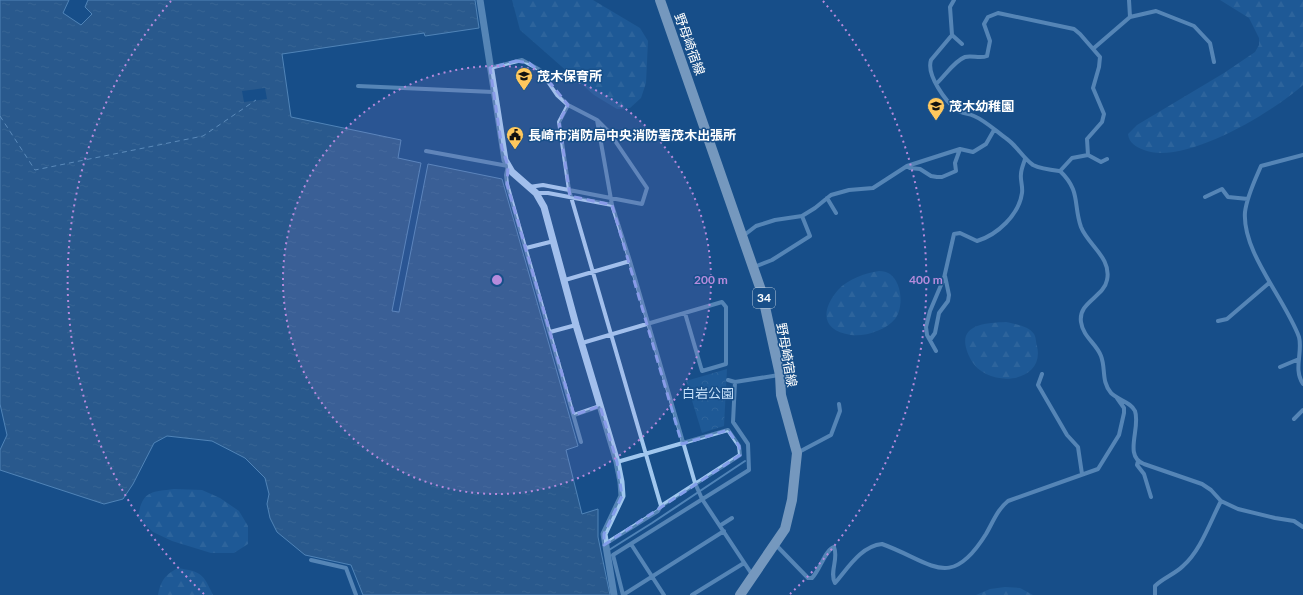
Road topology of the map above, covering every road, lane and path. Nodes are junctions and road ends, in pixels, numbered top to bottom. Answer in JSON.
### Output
{"nodes":[{"id":1,"x":480,"y":0,"type":"edge"},
{"id":2,"x":660,"y":0,"type":"edge"},
{"id":3,"x":954,"y":0,"type":"edge"},
{"id":4,"x":1129,"y":0,"type":"edge"},
{"id":5,"x":1130,"y":17,"type":"junction"},
{"id":6,"x":952,"y":36,"type":"junction"},
{"id":7,"x":962,"y":44,"type":"dead end"},
{"id":8,"x":1094,"y":48,"type":"junction"},
{"id":9,"x":1214,"y":62,"type":"dead end"},
{"id":10,"x":490,"y":68,"type":"junction"},
{"id":11,"x":936,"y":84,"type":"junction"},
{"id":12,"x":358,"y":86,"type":"dead end"},
{"id":13,"x":493,"y":92,"type":"junction"},
{"id":14,"x":568,"y":105,"type":"junction"},
{"id":15,"x":597,"y":120,"type":"junction"},
{"id":16,"x":994,"y":130,"type":"junction"},
{"id":17,"x":960,"y":149,"type":"junction"},
{"id":18,"x":426,"y":151,"type":"dead end"},
{"id":19,"x":1088,"y":155,"type":"junction"},
{"id":20,"x":1303,"y":155,"type":"edge"},
{"id":21,"x":1025,"y":159,"type":"junction"},
{"id":22,"x":1107,"y":159,"type":"dead end"},
{"id":23,"x":508,"y":166,"type":"junction"},
{"id":24,"x":907,"y":166,"type":"junction"},
{"id":25,"x":1060,"y":171,"type":"junction"},
{"id":26,"x":529,"y":187,"type":"junction"},
{"id":27,"x":569,"y":190,"type":"junction"},
{"id":28,"x":536,"y":193,"type":"junction"},
{"id":29,"x":571,"y":197,"type":"junction"},
{"id":30,"x":1205,"y":197,"type":"dead end"},
{"id":31,"x":610,"y":198,"type":"junction"},
{"id":32,"x":827,"y":198,"type":"junction"},
{"id":33,"x":1248,"y":199,"type":"junction"},
{"id":34,"x":612,"y":205,"type":"junction"},
{"id":35,"x":836,"y":213,"type":"dead end"},
{"id":36,"x":802,"y":216,"type":"junction"},
{"id":37,"x":743,"y":236,"type":"junction"},
{"id":38,"x":554,"y":241,"type":"junction"},
{"id":39,"x":526,"y":248,"type":"junction"},
{"id":40,"x":630,"y":261,"type":"junction"},
{"id":41,"x":754,"y":267,"type":"junction"},
{"id":42,"x":594,"y":271,"type":"junction"},
{"id":43,"x":944,"y":275,"type":"junction"},
{"id":44,"x":565,"y":280,"type":"junction"},
{"id":45,"x":1270,"y":283,"type":"junction"},
{"id":46,"x":685,"y":313,"type":"junction"},
{"id":47,"x":1218,"y":321,"type":"dead end"},
{"id":48,"x":648,"y":322,"type":"junction"},
{"id":49,"x":576,"y":325,"type":"junction"},
{"id":50,"x":550,"y":332,"type":"junction"},
{"id":51,"x":611,"y":334,"type":"junction"},
{"id":52,"x":930,"y":340,"type":"junction"},
{"id":53,"x":582,"y":343,"type":"junction"},
{"id":54,"x":936,"y":351,"type":"dead end"},
{"id":55,"x":1299,"y":359,"type":"junction"},
{"id":56,"x":1280,"y":367,"type":"dead end"},
{"id":57,"x":1042,"y":374,"type":"dead end"},
{"id":58,"x":780,"y":375,"type":"junction"},
{"id":59,"x":1303,"y":384,"type":"edge"},
{"id":60,"x":1117,"y":397,"type":"junction"},
{"id":61,"x":839,"y":404,"type":"dead end"},
{"id":62,"x":600,"y":406,"type":"junction"},
{"id":63,"x":1303,"y":410,"type":"edge"},
{"id":64,"x":574,"y":415,"type":"junction"},
{"id":65,"x":1294,"y":420,"type":"dead end"},
{"id":66,"x":581,"y":442,"type":"dead end"},
{"id":67,"x":682,"y":444,"type":"junction"},
{"id":68,"x":645,"y":454,"type":"junction"},
{"id":69,"x":797,"y":454,"type":"junction"},
{"id":70,"x":1138,"y":461,"type":"junction"},
{"id":71,"x":617,"y":462,"type":"junction"},
{"id":72,"x":1082,"y":474,"type":"junction"},
{"id":73,"x":695,"y":484,"type":"junction"},
{"id":74,"x":702,"y":497,"type":"junction"},
{"id":75,"x":1151,"y":497,"type":"dead end"},
{"id":76,"x":1221,"y":501,"type":"junction"},
{"id":77,"x":661,"y":506,"type":"junction"},
{"id":78,"x":732,"y":518,"type":"dead end"},
{"id":79,"x":721,"y":526,"type":"junction"},
{"id":80,"x":1303,"y":527,"type":"edge"},
{"id":81,"x":724,"y":531,"type":"junction"},
{"id":82,"x":631,"y":544,"type":"junction"},
{"id":83,"x":775,"y":544,"type":"junction"},
{"id":84,"x":604,"y":545,"type":"junction"},
{"id":85,"x":311,"y":560,"type":"dead end"},
{"id":86,"x":744,"y":563,"type":"junction"},
{"id":87,"x":652,"y":576,"type":"junction"},
{"id":88,"x":753,"y":576,"type":"junction"},
{"id":89,"x":356,"y":595,"type":"edge"},
{"id":90,"x":614,"y":595,"type":"edge"},
{"id":91,"x":623,"y":595,"type":"edge"},
{"id":92,"x":664,"y":595,"type":"edge"},
{"id":93,"x":692,"y":595,"type":"edge"},
{"id":94,"x":740,"y":595,"type":"edge"},
{"id":95,"x":1154,"y":595,"type":"edge"}],
"edges":[{"from":1,"to":10,"type":"street"},
{"from":2,"to":37,"type":"main road","name":"野母崎宿線","number":"34"},
{"from":3,"to":6,"type":"street"},
{"from":4,"to":5,"type":"street"},
{"from":5,"to":8,"type":"street"},
{"from":5,"to":9,"type":"street"},
{"from":6,"to":7,"type":"street"},
{"from":6,"to":11,"type":"street"},
{"from":8,"to":11,"type":"street"},
{"from":8,"to":19,"type":"street"},
{"from":10,"to":13,"type":"street"},
{"from":10,"to":14,"type":"street"},
{"from":11,"to":16,"type":"street"},
{"from":12,"to":13,"type":"street"},
{"from":13,"to":23,"type":"street"},
{"from":14,"to":15,"type":"street"},
{"from":14,"to":27,"type":"street"},
{"from":15,"to":31,"type":"street"},
{"from":15,"to":31,"type":"street"},
{"from":16,"to":17,"type":"street"},
{"from":16,"to":21,"type":"street"},
{"from":17,"to":24,"type":"street"},
{"from":17,"to":24,"type":"street"},
{"from":18,"to":23,"type":"street"},
{"from":19,"to":22,"type":"street"},
{"from":19,"to":25,"type":"street"},
{"from":20,"to":33,"type":"street"},
{"from":21,"to":25,"type":"street"},
{"from":21,"to":43,"type":"street"},
{"from":23,"to":26,"type":"street"},
{"from":23,"to":39,"type":"street"},
{"from":24,"to":32,"type":"street"},
{"from":25,"to":60,"type":"street"},
{"from":26,"to":27,"type":"street"},
{"from":26,"to":28,"type":"street"},
{"from":27,"to":29,"type":"street"},
{"from":27,"to":31,"type":"street"},
{"from":28,"to":29,"type":"street"},
{"from":28,"to":38,"type":"street"},
{"from":29,"to":34,"type":"street"},
{"from":29,"to":42,"type":"street"},
{"from":30,"to":33,"type":"street"},
{"from":31,"to":34,"type":"street"},
{"from":32,"to":35,"type":"street"},
{"from":32,"to":36,"type":"street"},
{"from":33,"to":45,"type":"street"},
{"from":34,"to":40,"type":"street"},
{"from":36,"to":37,"type":"street"},
{"from":36,"to":41,"type":"street"},
{"from":37,"to":41,"type":"main road","name":"野母崎宿線","number":"34"},
{"from":38,"to":39,"type":"street"},
{"from":38,"to":44,"type":"street"},
{"from":39,"to":50,"type":"street"},
{"from":40,"to":42,"type":"street"},
{"from":40,"to":48,"type":"street"},
{"from":41,"to":58,"type":"main road","name":"野母崎宿線","number":"34"},
{"from":42,"to":44,"type":"street"},
{"from":42,"to":51,"type":"street"},
{"from":43,"to":52,"type":"street"},
{"from":43,"to":52,"type":"street"},
{"from":44,"to":49,"type":"street"},
{"from":45,"to":47,"type":"street"},
{"from":45,"to":55,"type":"street"},
{"from":46,"to":46,"type":"street"},
{"from":46,"to":48,"type":"street"},
{"from":48,"to":51,"type":"street"},
{"from":48,"to":67,"type":"street"},
{"from":49,"to":50,"type":"street"},
{"from":49,"to":53,"type":"street"},
{"from":50,"to":64,"type":"street"},
{"from":51,"to":53,"type":"street"},
{"from":51,"to":68,"type":"street"},
{"from":52,"to":54,"type":"street"},
{"from":53,"to":62,"type":"street"},
{"from":55,"to":56,"type":"street"},
{"from":55,"to":59,"type":"street"},
{"from":57,"to":72,"type":"street"},
{"from":58,"to":69,"type":"main road","name":"野母崎宿線","number":"34"},
{"from":58,"to":74,"type":"street"},
{"from":60,"to":70,"type":"street"},
{"from":60,"to":72,"type":"street"},
{"from":61,"to":69,"type":"street"},
{"from":62,"to":64,"type":"street"},
{"from":62,"to":71,"type":"street"},
{"from":63,"to":65,"type":"street"},
{"from":64,"to":66,"type":"street"},
{"from":67,"to":68,"type":"street"},
{"from":67,"to":73,"type":"street"},
{"from":67,"to":73,"type":"street"},
{"from":68,"to":71,"type":"street"},
{"from":68,"to":77,"type":"street"},
{"from":69,"to":83,"type":"main road","name":"野母崎宿線","number":"34"},
{"from":70,"to":75,"type":"street"},
{"from":70,"to":76,"type":"street"},
{"from":71,"to":84,"type":"street"},
{"from":72,"to":83,"type":"street"},
{"from":73,"to":74,"type":"street"},
{"from":73,"to":77,"type":"street"},
{"from":74,"to":79,"type":"street"},
{"from":74,"to":82,"type":"street"},
{"from":76,"to":80,"type":"street"},
{"from":76,"to":95,"type":"street"},
{"from":77,"to":84,"type":"street"},
{"from":78,"to":79,"type":"street"},
{"from":79,"to":81,"type":"street"},
{"from":81,"to":86,"type":"street"},
{"from":81,"to":87,"type":"street"},
{"from":82,"to":87,"type":"street"},
{"from":82,"to":91,"type":"street"},
{"from":83,"to":88,"type":"main road","name":"野母崎宿線","number":"34"},
{"from":84,"to":90,"type":"street"},
{"from":85,"to":89,"type":"street"},
{"from":86,"to":88,"type":"street"},
{"from":86,"to":93,"type":"street"},
{"from":87,"to":91,"type":"street"},
{"from":87,"to":92,"type":"street"},
{"from":88,"to":94,"type":"main road","name":"野母崎宿線","number":"34"}]}
